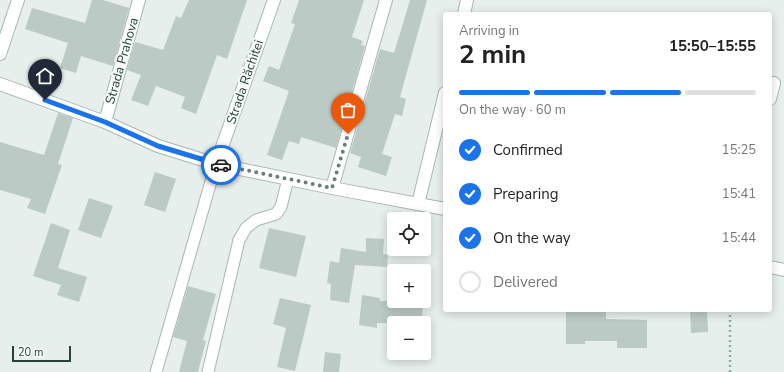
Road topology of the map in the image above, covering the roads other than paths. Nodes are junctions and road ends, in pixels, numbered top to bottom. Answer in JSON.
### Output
{"nodes":[{"id":1,"x":18,"y":0,"type":"edge"},
{"id":2,"x":139,"y":0,"type":"edge"},
{"id":3,"x":274,"y":0,"type":"edge"},
{"id":4,"x":386,"y":0,"type":"edge"},
{"id":5,"x":467,"y":0,"type":"edge"},
{"id":6,"x":464,"y":12,"type":"edge"},
{"id":7,"x":0,"y":54,"type":"edge"},
{"id":8,"x":774,"y":83,"type":"dead end"},
{"id":9,"x":0,"y":84,"type":"edge"},
{"id":10,"x":772,"y":91,"type":"edge"},
{"id":11,"x":443,"y":101,"type":"edge"},
{"id":12,"x":105,"y":122,"type":"junction"},
{"id":13,"x":216,"y":164,"type":"junction"},
{"id":14,"x":288,"y":179,"type":"junction"},
{"id":15,"x":332,"y":188,"type":"junction"},
{"id":16,"x":418,"y":204,"type":"junction"},
{"id":17,"x":443,"y":208,"type":"edge"},
{"id":18,"x":772,"y":267,"type":"edge"},
{"id":19,"x":784,"y":270,"type":"edge"},
{"id":20,"x":156,"y":372,"type":"edge"},
{"id":21,"x":208,"y":372,"type":"edge"}],
"edges":[{"from":1,"to":7,"type":"street"},
{"from":2,"to":12,"type":"street","name":"Strada Prahova"},
{"from":3,"to":13,"type":"street","name":"Strada Răchitei"},
{"from":4,"to":15,"type":"street"},
{"from":5,"to":6,"type":"street"},
{"from":8,"to":10,"type":"street"},
{"from":9,"to":12,"type":"street"},
{"from":11,"to":16,"type":"street"},
{"from":12,"to":13,"type":"street"},
{"from":13,"to":14,"type":"street"},
{"from":13,"to":20,"type":"lane"},
{"from":14,"to":15,"type":"street"},
{"from":14,"to":21,"type":"lane"},
{"from":15,"to":16,"type":"street"},
{"from":16,"to":17,"type":"street"},
{"from":18,"to":19,"type":"street"}]}
